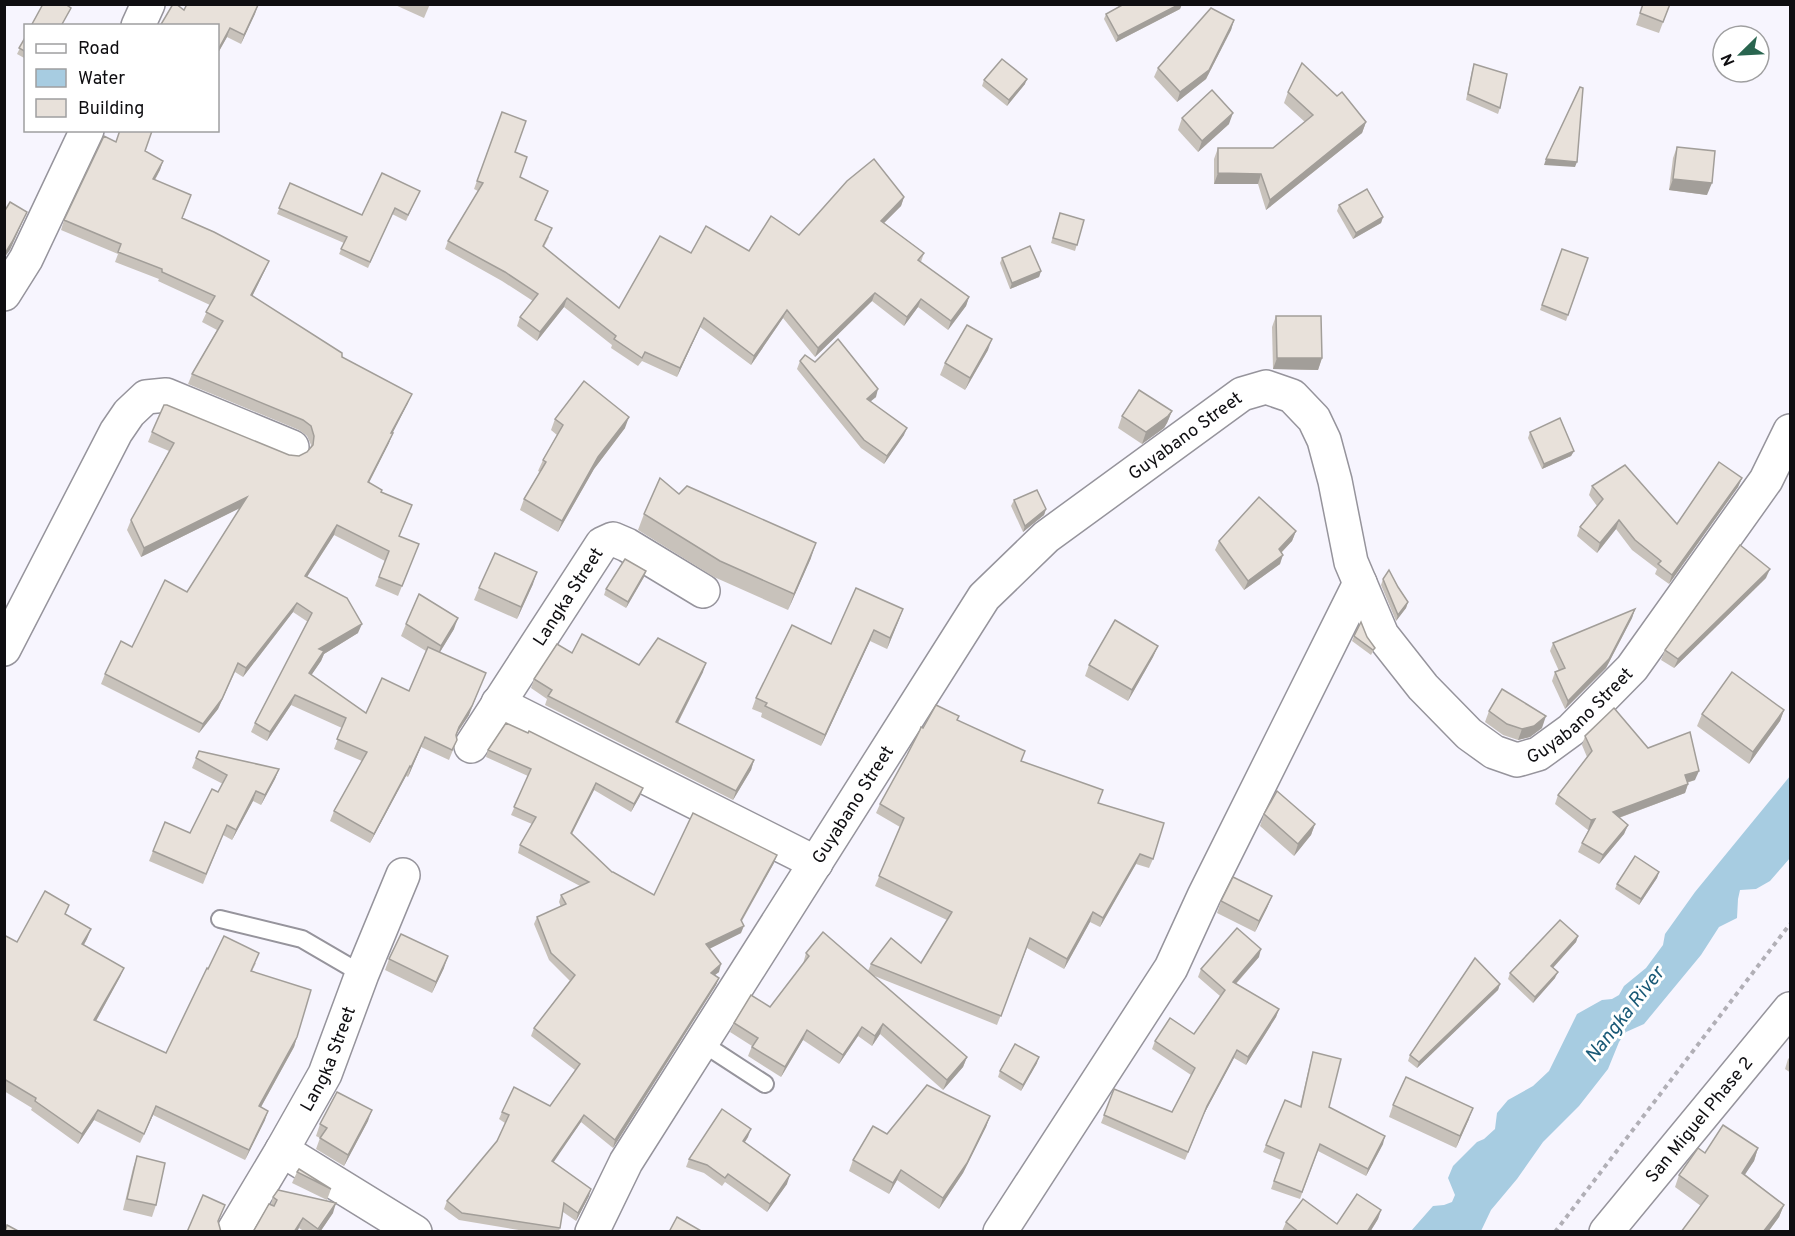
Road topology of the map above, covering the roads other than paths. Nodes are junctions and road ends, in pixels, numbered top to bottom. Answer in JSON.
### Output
{"nodes":[{"id":1,"x":148,"y":4,"type":"edge"},
{"id":2,"x":139,"y":24,"type":"edge"},
{"id":3,"x":86,"y":132,"type":"edge"},
{"id":4,"x":4,"y":294,"type":"edge"},
{"id":5,"x":1791,"y":431,"type":"edge"},
{"id":6,"x":292,"y":447,"type":"dead end"},
{"id":7,"x":1360,"y":583,"type":"junction"},
{"id":8,"x":703,"y":591,"type":"dead end"},
{"id":9,"x":4,"y":649,"type":"edge"},
{"id":10,"x":498,"y":704,"type":"junction"},
{"id":11,"x":471,"y":746,"type":"dead end"},
{"id":12,"x":816,"y":863,"type":"junction"},
{"id":13,"x":403,"y":875,"type":"dead end"},
{"id":14,"x":220,"y":919,"type":"dead end"},
{"id":15,"x":362,"y":974,"type":"junction"},
{"id":16,"x":1791,"y":1009,"type":"edge"},
{"id":17,"x":702,"y":1043,"type":"junction"},
{"id":18,"x":765,"y":1084,"type":"dead end"},
{"id":19,"x":282,"y":1150,"type":"junction"},
{"id":20,"x":232,"y":1232,"type":"edge"},
{"id":21,"x":414,"y":1232,"type":"edge"},
{"id":22,"x":592,"y":1232,"type":"edge"},
{"id":23,"x":1000,"y":1232,"type":"edge"},
{"id":24,"x":1606,"y":1232,"type":"edge"}],
"edges":[{"from":1,"to":2,"type":"street"},
{"from":3,"to":4,"type":"street"},
{"from":5,"to":7,"type":"street","name":"Guyabano Street"},
{"from":6,"to":9,"type":"street"},
{"from":7,"to":12,"type":"street","name":"Guyabano Street"},
{"from":7,"to":23,"type":"street"},
{"from":8,"to":10,"type":"street","name":"Langka Street"},
{"from":10,"to":11,"type":"street","name":"Langka Street"},
{"from":10,"to":12,"type":"street"},
{"from":12,"to":17,"type":"street","name":"Guyabano Street"},
{"from":13,"to":15,"type":"street","name":"Langka Street"},
{"from":14,"to":15,"type":"lane"},
{"from":15,"to":19,"type":"street","name":"Langka Street"},
{"from":16,"to":24,"type":"street","name":"San Miguel Phase 2"},
{"from":17,"to":18,"type":"lane"},
{"from":17,"to":22,"type":"street","name":"Guyabano Street"},
{"from":19,"to":20,"type":"street","name":"Langka Street"},
{"from":19,"to":21,"type":"street"}]}
